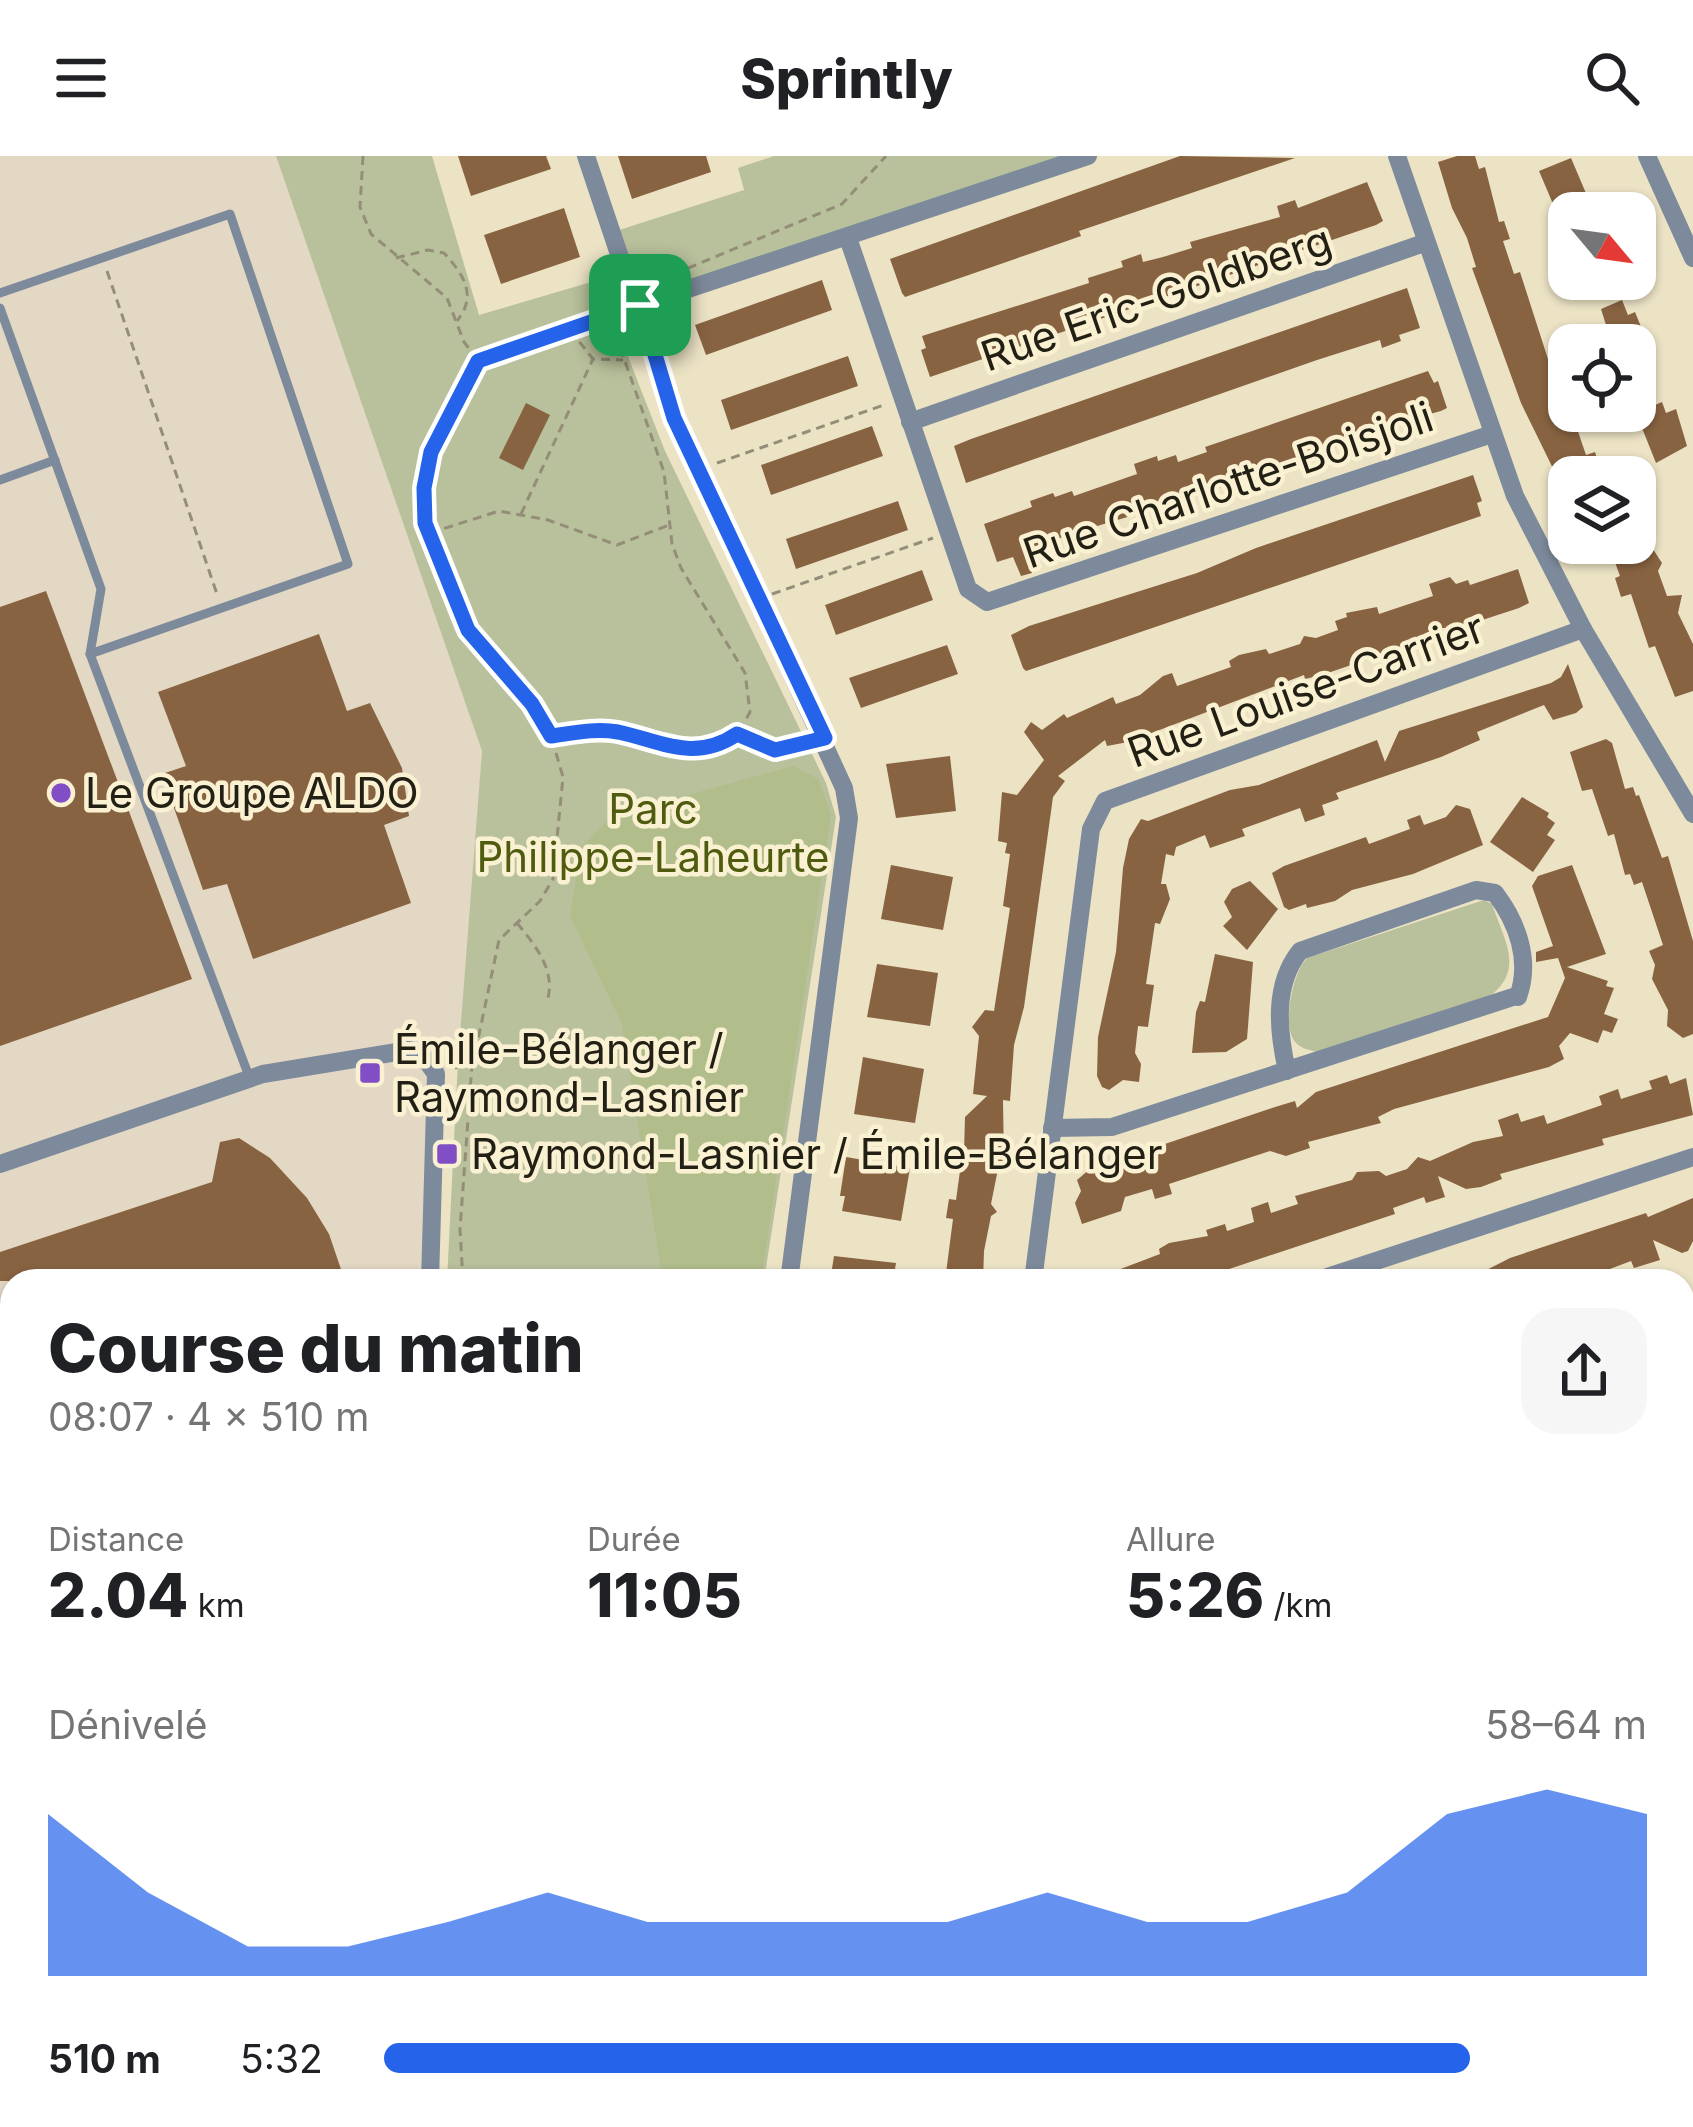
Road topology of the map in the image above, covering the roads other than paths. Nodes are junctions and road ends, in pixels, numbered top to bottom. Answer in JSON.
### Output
{"nodes":[{"id":1,"x":586,"y":156,"type":"edge"},
{"id":2,"x":1088,"y":156,"type":"edge"},
{"id":3,"x":1397,"y":156,"type":"edge"},
{"id":4,"x":1647,"y":156,"type":"edge"},
{"id":5,"x":848,"y":238,"type":"junction"},
{"id":6,"x":1424,"y":243,"type":"junction"},
{"id":7,"x":1693,"y":258,"type":"edge"},
{"id":8,"x":0,"y":293,"type":"edge"},
{"id":9,"x":640,"y":305,"type":"junction"},
{"id":10,"x":0,"y":308,"type":"edge"},
{"id":11,"x":910,"y":422,"type":"junction"},
{"id":12,"x":1492,"y":434,"type":"junction"},
{"id":13,"x":55,"y":460,"type":"junction"},
{"id":14,"x":0,"y":480,"type":"edge"},
{"id":15,"x":1583,"y":628,"type":"junction"},
{"id":16,"x":91,"y":654,"type":"junction"},
{"id":17,"x":1691,"y":804,"type":"edge"},
{"id":18,"x":1287,"y":1071,"type":"junction"},
{"id":19,"x":250,"y":1079,"type":"junction"},
{"id":20,"x":1052,"y":1128,"type":"junction"},
{"id":21,"x":1693,"y":1156,"type":"edge"},
{"id":22,"x":0,"y":1164,"type":"edge"},
{"id":23,"x":430,"y":1269,"type":"edge"},
{"id":24,"x":791,"y":1269,"type":"edge"},
{"id":25,"x":1034,"y":1269,"type":"edge"},
{"id":26,"x":1352,"y":1269,"type":"edge"}],
"edges":[{"from":1,"to":9,"type":"street"},
{"from":2,"to":5,"type":"street"},
{"from":3,"to":6,"type":"street"},
{"from":4,"to":7,"type":"street"},
{"from":5,"to":9,"type":"street"},
{"from":5,"to":11,"type":"street"},
{"from":6,"to":11,"type":"street","name":"Rue Eric-Goldberg"},
{"from":6,"to":12,"type":"street"},
{"from":8,"to":16,"type":"lane"},
{"from":9,"to":24,"type":"street"},
{"from":10,"to":13,"type":"lane"},
{"from":11,"to":12,"type":"street","name":"Rue Charlotte-Boisjoli"},
{"from":12,"to":15,"type":"street"},
{"from":13,"to":14,"type":"lane"},
{"from":13,"to":16,"type":"lane"},
{"from":15,"to":17,"type":"street"},
{"from":15,"to":20,"type":"street","name":"Rue Louise-Carrier"},
{"from":16,"to":19,"type":"lane"},
{"from":18,"to":18,"type":"street"},
{"from":18,"to":20,"type":"street"},
{"from":19,"to":22,"type":"street"},
{"from":19,"to":23,"type":"street"},
{"from":20,"to":25,"type":"street","name":"Rue Louise-Carrier"},
{"from":21,"to":26,"type":"street"}]}
